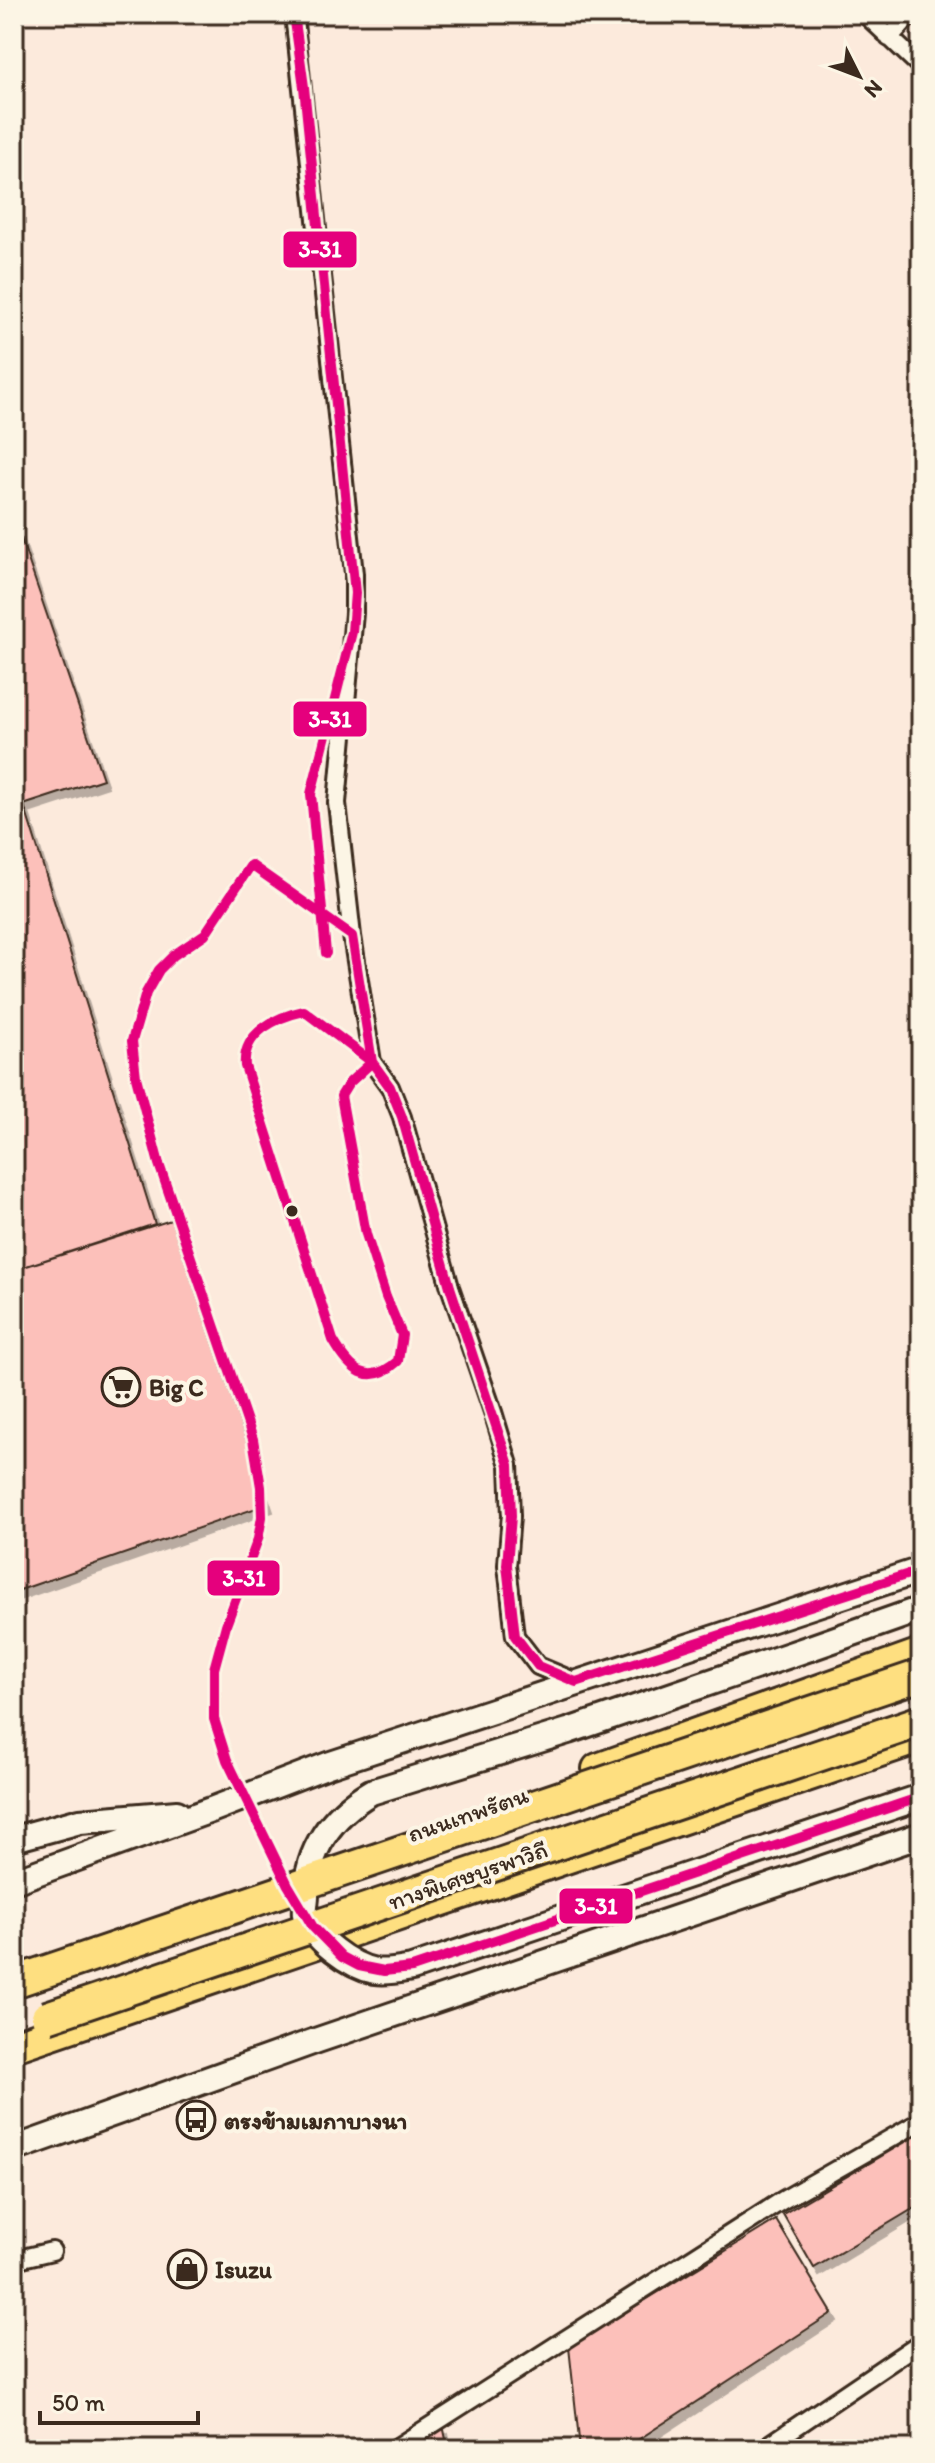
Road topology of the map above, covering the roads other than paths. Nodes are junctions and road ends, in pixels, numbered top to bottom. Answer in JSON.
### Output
{"nodes":[{"id":1,"x":294,"y":14,"type":"edge"},
{"id":2,"x":865,"y":14,"type":"edge"},
{"id":3,"x":911,"y":14,"type":"edge"},
{"id":4,"x":889,"y":38,"type":"junction"},
{"id":5,"x":921,"y":67,"type":"edge"},
{"id":6,"x":921,"y":1570,"type":"edge"},
{"id":7,"x":921,"y":1609,"type":"edge"},
{"id":8,"x":921,"y":1654,"type":"edge"},
{"id":9,"x":921,"y":1675,"type":"edge"},
{"id":10,"x":576,"y":1682,"type":"junction"},
{"id":11,"x":921,"y":1721,"type":"edge"},
{"id":12,"x":921,"y":1737,"type":"edge"},
{"id":13,"x":919,"y":1797,"type":"edge"},
{"id":14,"x":211,"y":1810,"type":"junction"},
{"id":15,"x":921,"y":1835,"type":"edge"},
{"id":16,"x":14,"y":1839,"type":"edge"},
{"id":17,"x":14,"y":1881,"type":"edge"},
{"id":18,"x":14,"y":1970,"type":"edge"},
{"id":19,"x":14,"y":1982,"type":"edge"},
{"id":20,"x":14,"y":2028,"type":"edge"},
{"id":21,"x":14,"y":2046,"type":"edge"},
{"id":22,"x":921,"y":2121,"type":"edge"},
{"id":23,"x":14,"y":2149,"type":"edge"},
{"id":24,"x":52,"y":2251,"type":"dead end"},
{"id":25,"x":14,"y":2260,"type":"edge"},
{"id":26,"x":921,"y":2342,"type":"edge"},
{"id":27,"x":394,"y":2449,"type":"edge"},
{"id":28,"x":763,"y":2449,"type":"edge"}],
"edges":[{"from":1,"to":10,"type":"street"},
{"from":2,"to":4,"type":"street"},
{"from":3,"to":4,"type":"street"},
{"from":4,"to":5,"type":"street"},
{"from":6,"to":10,"type":"main road"},
{"from":7,"to":13,"type":"main road","bridge":true},
{"from":8,"to":18,"type":"highway","name":"ถนนเทพรัตน"},
{"from":9,"to":19,"type":"highway","name":"ทางพิเศษบูรพาวิถี","bridge":true},
{"from":10,"to":14,"type":"main road"},
{"from":11,"to":20,"type":"highway","name":"ทางพิเศษบูรพาวิถี","bridge":true},
{"from":12,"to":21,"type":"highway"},
{"from":14,"to":16,"type":"main road"},
{"from":14,"to":17,"type":"main road"},
{"from":15,"to":23,"type":"main road"},
{"from":22,"to":27,"type":"street"},
{"from":24,"to":25,"type":"street"},
{"from":26,"to":28,"type":"street"}]}
